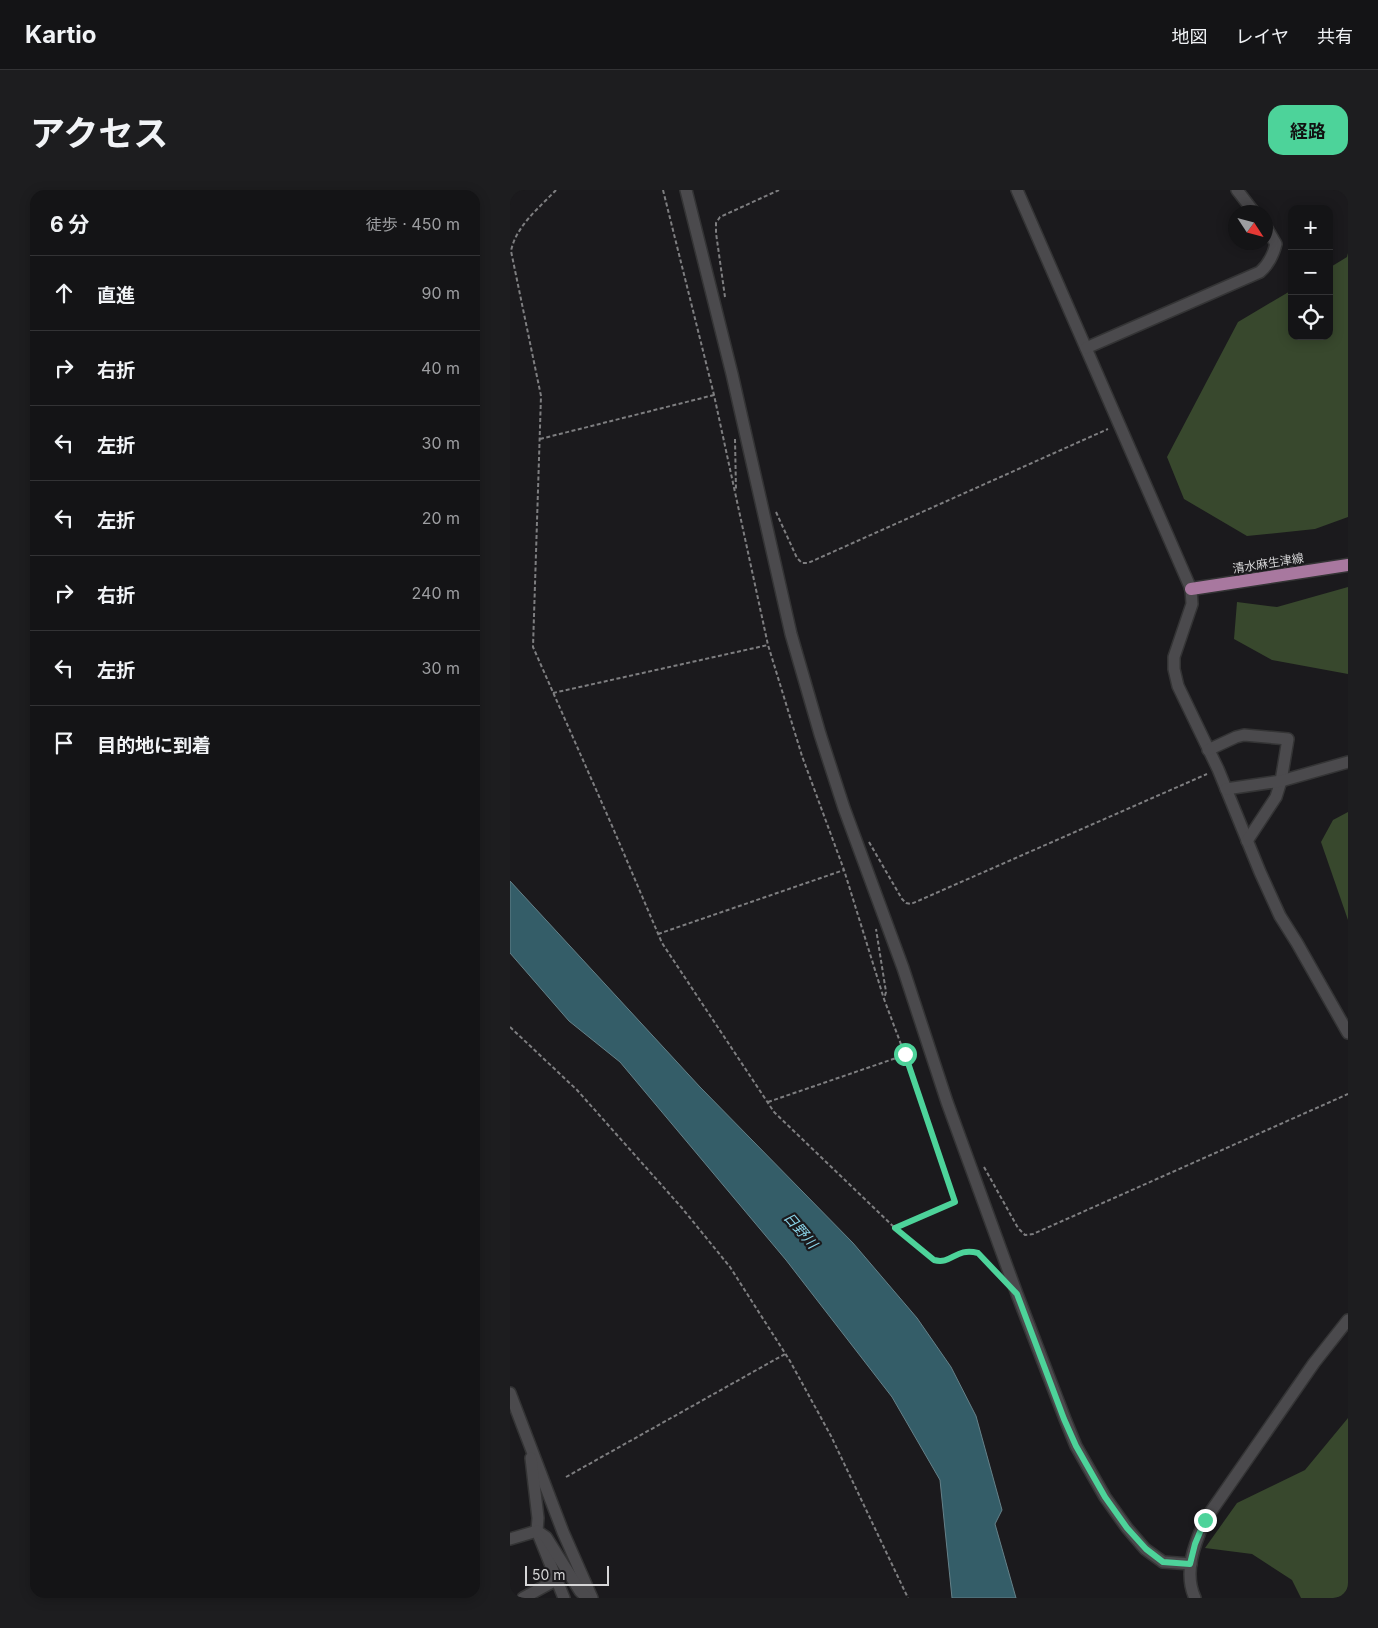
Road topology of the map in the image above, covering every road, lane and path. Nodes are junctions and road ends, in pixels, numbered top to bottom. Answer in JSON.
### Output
{"nodes":[{"id":1,"x":556,"y":190,"type":"edge"},
{"id":2,"x":663,"y":190,"type":"edge"},
{"id":3,"x":686,"y":190,"type":"edge"},
{"id":4,"x":780,"y":190,"type":"edge"},
{"id":5,"x":1016,"y":190,"type":"edge"},
{"id":6,"x":1237,"y":190,"type":"edge"},
{"id":7,"x":1249,"y":205,"type":"edge"},
{"id":8,"x":1273,"y":237,"type":"edge"},
{"id":9,"x":725,"y":297,"type":"dead end"},
{"id":10,"x":1086,"y":348,"type":"junction"},
{"id":11,"x":714,"y":395,"type":"junction"},
{"id":12,"x":1120,"y":424,"type":"junction"},
{"id":13,"x":540,"y":439,"type":"junction"},
{"id":14,"x":772,"y":504,"type":"dead end"},
{"id":15,"x":1348,"y":565,"type":"edge"},
{"id":16,"x":1192,"y":589,"type":"junction"},
{"id":17,"x":768,"y":645,"type":"junction"},
{"id":18,"x":553,"y":693,"type":"junction"},
{"id":19,"x":1208,"y":750,"type":"junction"},
{"id":20,"x":1348,"y":762,"type":"edge"},
{"id":21,"x":1218,"y":769,"type":"junction"},
{"id":22,"x":1281,"y":781,"type":"junction"},
{"id":23,"x":1226,"y":789,"type":"junction"},
{"id":24,"x":866,"y":837,"type":"dead end"},
{"id":25,"x":1247,"y":841,"type":"junction"},
{"id":26,"x":844,"y":870,"type":"junction"},
{"id":27,"x":875,"y":924,"type":"dead end"},
{"id":28,"x":658,"y":934,"type":"junction"},
{"id":29,"x":884,"y":999,"type":"junction"},
{"id":30,"x":510,"y":1027,"type":"edge"},
{"id":31,"x":1348,"y":1033,"type":"edge"},
{"id":32,"x":905,"y":1054,"type":"junction"},
{"id":33,"x":1348,"y":1094,"type":"edge"},
{"id":34,"x":768,"y":1102,"type":"junction"},
{"id":35,"x":980,"y":1161,"type":"dead end"},
{"id":36,"x":895,"y":1228,"type":"junction"},
{"id":37,"x":997,"y":1273,"type":"dead end"},
{"id":38,"x":1348,"y":1320,"type":"edge"},
{"id":39,"x":785,"y":1354,"type":"junction"},
{"id":40,"x":510,"y":1393,"type":"edge"},
{"id":41,"x":527,"y":1437,"type":"junction"},
{"id":42,"x":566,"y":1477,"type":"dead end"},
{"id":43,"x":537,"y":1531,"type":"junction"},
{"id":44,"x":510,"y":1539,"type":"edge"},
{"id":45,"x":1190,"y":1564,"type":"junction"},
{"id":46,"x":556,"y":1580,"type":"junction"},
{"id":47,"x":523,"y":1598,"type":"edge"},
{"id":48,"x":564,"y":1598,"type":"edge"},
{"id":49,"x":587,"y":1598,"type":"edge"},
{"id":50,"x":592,"y":1598,"type":"edge"},
{"id":51,"x":908,"y":1598,"type":"edge"},
{"id":52,"x":1195,"y":1598,"type":"edge"}],
"edges":[{"from":1,"to":13,"type":"path"},
{"from":2,"to":11,"type":"path"},
{"from":3,"to":45,"type":"street"},
{"from":4,"to":9,"type":"path"},
{"from":5,"to":10,"type":"street"},
{"from":6,"to":7,"type":"street"},
{"from":8,"to":10,"type":"street"},
{"from":10,"to":12,"type":"street"},
{"from":11,"to":13,"type":"path"},
{"from":11,"to":17,"type":"path"},
{"from":12,"to":14,"type":"path"},
{"from":12,"to":16,"type":"street"},
{"from":13,"to":18,"type":"path"},
{"from":15,"to":16,"type":"main road","name":"清水麻生津線"},
{"from":16,"to":19,"type":"street"},
{"from":17,"to":18,"type":"path"},
{"from":17,"to":26,"type":"path"},
{"from":18,"to":28,"type":"path"},
{"from":19,"to":21,"type":"street"},
{"from":19,"to":22,"type":"street"},
{"from":20,"to":22,"type":"street"},
{"from":21,"to":23,"type":"street"},
{"from":21,"to":24,"type":"path"},
{"from":22,"to":23,"type":"street"},
{"from":22,"to":25,"type":"street"},
{"from":23,"to":25,"type":"street"},
{"from":25,"to":31,"type":"street"},
{"from":26,"to":28,"type":"path"},
{"from":26,"to":29,"type":"path"},
{"from":27,"to":29,"type":"path"},
{"from":28,"to":34,"type":"path"},
{"from":29,"to":32,"type":"path"},
{"from":30,"to":39,"type":"path"},
{"from":32,"to":34,"type":"path"},
{"from":32,"to":36,"type":"path"},
{"from":33,"to":35,"type":"path"},
{"from":34,"to":36,"type":"path"},
{"from":36,"to":37,"type":"path"},
{"from":38,"to":45,"type":"street"},
{"from":39,"to":42,"type":"path"},
{"from":39,"to":51,"type":"path"},
{"from":40,"to":41,"type":"street"},
{"from":41,"to":43,"type":"street"},
{"from":41,"to":50,"type":"street"},
{"from":43,"to":44,"type":"street"},
{"from":43,"to":46,"type":"street"},
{"from":43,"to":49,"type":"street"},
{"from":45,"to":52,"type":"street"},
{"from":46,"to":47,"type":"street"},
{"from":46,"to":48,"type":"street"}]}
